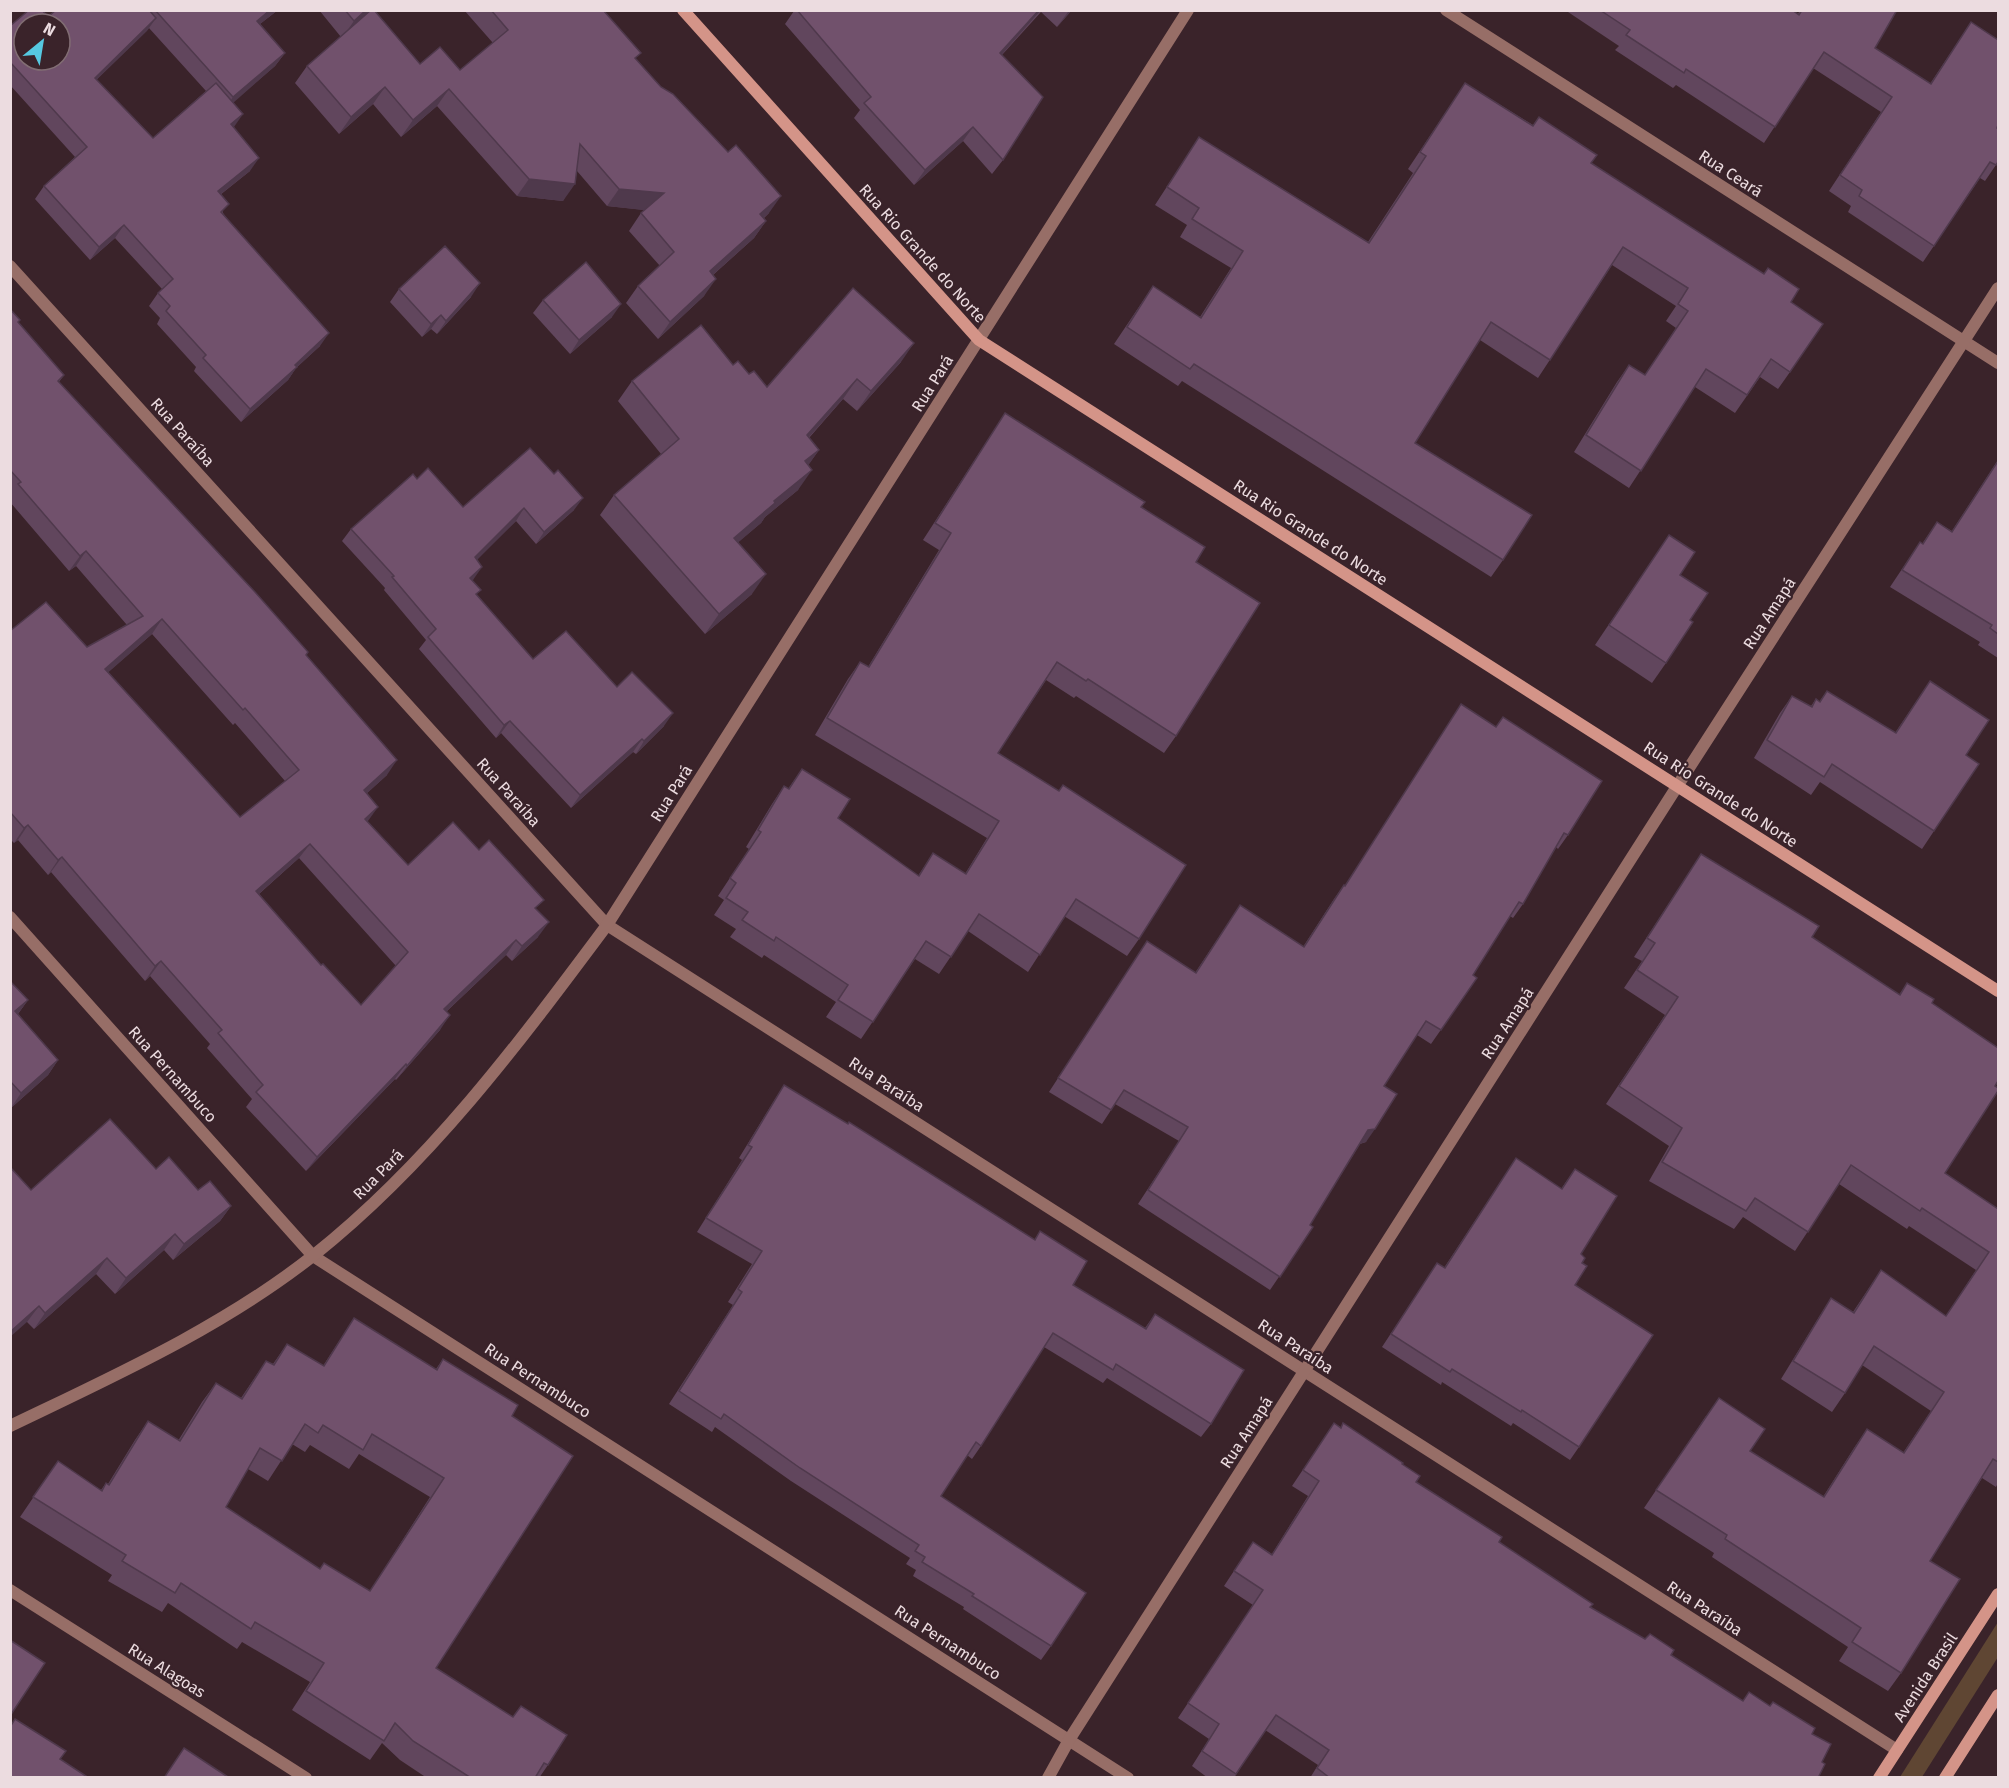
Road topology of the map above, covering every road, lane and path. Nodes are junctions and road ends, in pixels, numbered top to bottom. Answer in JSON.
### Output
{"nodes":[{"id":1,"x":683,"y":10,"type":"edge"},
{"id":2,"x":1188,"y":10,"type":"edge"},
{"id":3,"x":1446,"y":10,"type":"edge"},
{"id":4,"x":10,"y":267,"type":"edge"},
{"id":5,"x":1998,"y":288,"type":"edge"},
{"id":6,"x":979,"y":340,"type":"junction"},
{"id":7,"x":1965,"y":342,"type":"junction"},
{"id":8,"x":1998,"y":363,"type":"edge"},
{"id":9,"x":1678,"y":785,"type":"junction"},
{"id":10,"x":10,"y":917,"type":"edge"},
{"id":11,"x":607,"y":925,"type":"junction"},
{"id":12,"x":1998,"y":992,"type":"edge"},
{"id":13,"x":313,"y":1256,"type":"junction"},
{"id":14,"x":1305,"y":1371,"type":"junction"},
{"id":15,"x":10,"y":1426,"type":"edge"},
{"id":16,"x":10,"y":1590,"type":"edge"},
{"id":17,"x":1998,"y":1593,"type":"edge"},
{"id":18,"x":1998,"y":1695,"type":"edge"},
{"id":19,"x":1069,"y":1740,"type":"junction"},
{"id":20,"x":1897,"y":1750,"type":"junction"},
{"id":21,"x":306,"y":1778,"type":"edge"},
{"id":22,"x":1048,"y":1778,"type":"edge"},
{"id":23,"x":1128,"y":1778,"type":"edge"},
{"id":24,"x":1879,"y":1778,"type":"edge"},
{"id":25,"x":1945,"y":1778,"type":"edge"}],
"edges":[{"from":1,"to":6,"type":"main road","name":"Rua Rio Grande do Norte"},
{"from":2,"to":6,"type":"street","name":"Rua Pará"},
{"from":3,"to":7,"type":"street","name":"Rua Ceará"},
{"from":4,"to":11,"type":"street","name":"Rua Paraíba"},
{"from":5,"to":7,"type":"street","name":"Rua Amapá"},
{"from":6,"to":9,"type":"main road","name":"Rua Rio Grande do Norte"},
{"from":6,"to":11,"type":"street","name":"Rua Pará"},
{"from":7,"to":8,"type":"street","name":"Rua Ceará"},
{"from":7,"to":9,"type":"street","name":"Rua Amapá"},
{"from":9,"to":12,"type":"main road","name":"Rua Rio Grande do Norte"},
{"from":9,"to":14,"type":"street","name":"Rua Amapá"},
{"from":10,"to":13,"type":"street","name":"Rua Pernambuco"},
{"from":11,"to":13,"type":"street","name":"Rua Pará"},
{"from":11,"to":14,"type":"street","name":"Rua Paraíba"},
{"from":13,"to":15,"type":"street","name":"Rua Pará"},
{"from":13,"to":19,"type":"street","name":"Rua Pernambuco"},
{"from":14,"to":19,"type":"street","name":"Rua Amapá"},
{"from":14,"to":20,"type":"street","name":"Rua Paraíba"},
{"from":16,"to":21,"type":"street","name":"Rua Alagoas"},
{"from":17,"to":20,"type":"main road","name":"Avenida Brasil"},
{"from":18,"to":25,"type":"main road"},
{"from":19,"to":22,"type":"street","name":"Rua Amapá"},
{"from":19,"to":23,"type":"street","name":"Rua Pernambuco"},
{"from":20,"to":24,"type":"main road","name":"Avenida Brasil"}]}
